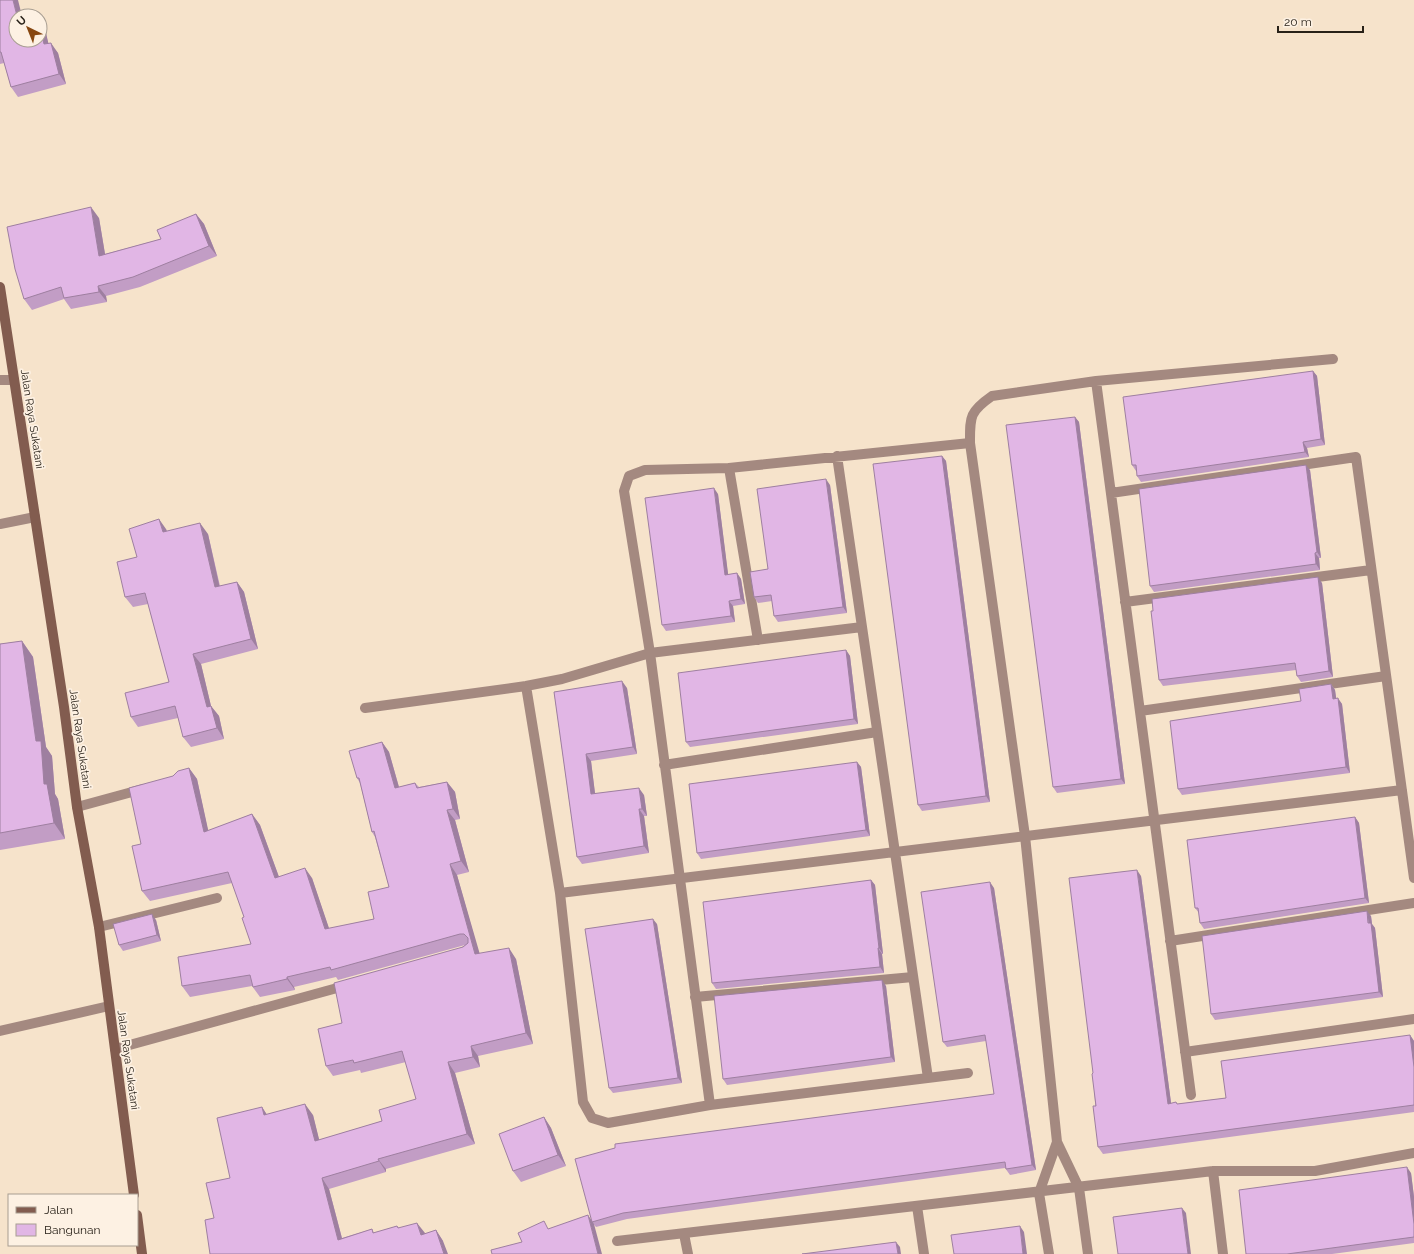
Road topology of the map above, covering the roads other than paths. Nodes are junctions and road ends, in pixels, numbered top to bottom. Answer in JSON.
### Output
{"nodes":[{"id":1,"x":0,"y":287,"type":"edge"},
{"id":2,"x":1333,"y":359,"type":"dead end"},
{"id":3,"x":0,"y":380,"type":"edge"},
{"id":4,"x":14,"y":380,"type":"junction"},
{"id":5,"x":1096,"y":381,"type":"junction"},
{"id":6,"x":970,"y":443,"type":"junction"},
{"id":7,"x":837,"y":456,"type":"junction"},
{"id":8,"x":729,"y":468,"type":"junction"},
{"id":9,"x":1111,"y":493,"type":"junction"},
{"id":10,"x":35,"y":517,"type":"junction"},
{"id":11,"x":0,"y":524,"type":"edge"},
{"id":12,"x":1371,"y":570,"type":"junction"},
{"id":13,"x":1125,"y":602,"type":"junction"},
{"id":14,"x":862,"y":627,"type":"junction"},
{"id":15,"x":758,"y":640,"type":"junction"},
{"id":16,"x":650,"y":653,"type":"junction"},
{"id":17,"x":1386,"y":676,"type":"junction"},
{"id":18,"x":526,"y":686,"type":"junction"},
{"id":19,"x":365,"y":708,"type":"dead end"},
{"id":20,"x":1140,"y":711,"type":"junction"},
{"id":21,"x":877,"y":732,"type":"junction"},
{"id":22,"x":664,"y":765,"type":"junction"},
{"id":23,"x":150,"y":788,"type":"edge"},
{"id":24,"x":1402,"y":790,"type":"junction"},
{"id":25,"x":77,"y":807,"type":"junction"},
{"id":26,"x":1154,"y":820,"type":"junction"},
{"id":27,"x":1026,"y":836,"type":"junction"},
{"id":28,"x":895,"y":852,"type":"junction"},
{"id":29,"x":680,"y":878,"type":"junction"},
{"id":30,"x":1414,"y":878,"type":"edge"},
{"id":31,"x":560,"y":893,"type":"junction"},
{"id":32,"x":217,"y":898,"type":"dead end"},
{"id":33,"x":1414,"y":903,"type":"edge"},
{"id":34,"x":99,"y":927,"type":"junction"},
{"id":35,"x":1170,"y":941,"type":"junction"},
{"id":36,"x":913,"y":977,"type":"junction"},
{"id":37,"x":362,"y":981,"type":"edge"},
{"id":38,"x":695,"y":997,"type":"junction"},
{"id":39,"x":109,"y":1006,"type":"junction"},
{"id":40,"x":1414,"y":1019,"type":"edge"},
{"id":41,"x":0,"y":1031,"type":"edge"},
{"id":42,"x":115,"y":1049,"type":"junction"},
{"id":43,"x":1185,"y":1052,"type":"junction"},
{"id":44,"x":968,"y":1073,"type":"dead end"},
{"id":45,"x":928,"y":1078,"type":"junction"},
{"id":46,"x":1191,"y":1095,"type":"dead end"},
{"id":47,"x":710,"y":1105,"type":"junction"},
{"id":48,"x":1057,"y":1142,"type":"junction"},
{"id":49,"x":1414,"y":1153,"type":"edge"},
{"id":50,"x":1213,"y":1171,"type":"junction"},
{"id":51,"x":1079,"y":1188,"type":"junction"},
{"id":52,"x":1039,"y":1193,"type":"junction"},
{"id":53,"x":134,"y":1194,"type":"edge"},
{"id":54,"x":917,"y":1206,"type":"junction"},
{"id":55,"x":138,"y":1223,"type":"edge"},
{"id":56,"x":684,"y":1234,"type":"junction"},
{"id":57,"x":617,"y":1241,"type":"dead end"},
{"id":58,"x":142,"y":1254,"type":"edge"},
{"id":59,"x":688,"y":1254,"type":"edge"},
{"id":60,"x":924,"y":1254,"type":"edge"},
{"id":61,"x":1048,"y":1254,"type":"edge"},
{"id":62,"x":1088,"y":1254,"type":"edge"},
{"id":63,"x":1223,"y":1254,"type":"edge"}],
"edges":[{"from":1,"to":4,"type":"main road","name":"Jalan Raya Sukatani"},
{"from":2,"to":5,"type":"street"},
{"from":3,"to":4,"type":"street"},
{"from":4,"to":10,"type":"main road","name":"Jalan Raya Sukatani"},
{"from":5,"to":6,"type":"street"},
{"from":5,"to":9,"type":"street"},
{"from":6,"to":7,"type":"street"},
{"from":6,"to":27,"type":"street"},
{"from":7,"to":8,"type":"street"},
{"from":7,"to":14,"type":"street"},
{"from":8,"to":15,"type":"street"},
{"from":8,"to":16,"type":"street"},
{"from":9,"to":12,"type":"street"},
{"from":9,"to":13,"type":"street"},
{"from":10,"to":11,"type":"street"},
{"from":10,"to":25,"type":"main road","name":"Jalan Raya Sukatani"},
{"from":12,"to":13,"type":"street"},
{"from":12,"to":17,"type":"street"},
{"from":13,"to":20,"type":"street"},
{"from":14,"to":15,"type":"street"},
{"from":14,"to":21,"type":"street"},
{"from":15,"to":16,"type":"street"},
{"from":16,"to":18,"type":"street"},
{"from":16,"to":22,"type":"street"},
{"from":17,"to":20,"type":"street"},
{"from":17,"to":24,"type":"street"},
{"from":18,"to":19,"type":"street"},
{"from":18,"to":31,"type":"street"},
{"from":20,"to":26,"type":"street"},
{"from":21,"to":22,"type":"street"},
{"from":21,"to":28,"type":"street"},
{"from":22,"to":29,"type":"street"},
{"from":23,"to":25,"type":"street"},
{"from":24,"to":26,"type":"street"},
{"from":24,"to":30,"type":"street"},
{"from":25,"to":34,"type":"main road","name":"Jalan Raya Sukatani"},
{"from":26,"to":27,"type":"street"},
{"from":26,"to":35,"type":"street"},
{"from":27,"to":28,"type":"street"},
{"from":27,"to":48,"type":"street"},
{"from":28,"to":29,"type":"street"},
{"from":28,"to":36,"type":"street"},
{"from":29,"to":31,"type":"street"},
{"from":29,"to":38,"type":"street"},
{"from":31,"to":47,"type":"street"},
{"from":32,"to":34,"type":"street"},
{"from":33,"to":35,"type":"street"},
{"from":34,"to":39,"type":"main road","name":"Jalan Raya Sukatani"},
{"from":35,"to":43,"type":"street"},
{"from":36,"to":38,"type":"street"},
{"from":36,"to":45,"type":"street"},
{"from":37,"to":42,"type":"street"},
{"from":38,"to":47,"type":"street"},
{"from":39,"to":41,"type":"street"},
{"from":39,"to":42,"type":"main road","name":"Jalan Raya Sukatani"},
{"from":40,"to":43,"type":"street"},
{"from":42,"to":53,"type":"main road","name":"Jalan Raya Sukatani"},
{"from":43,"to":46,"type":"street"},
{"from":44,"to":45,"type":"street"},
{"from":45,"to":47,"type":"street"},
{"from":48,"to":51,"type":"street"},
{"from":48,"to":52,"type":"street"},
{"from":49,"to":50,"type":"street"},
{"from":50,"to":51,"type":"street"},
{"from":50,"to":63,"type":"street"},
{"from":51,"to":52,"type":"street"},
{"from":51,"to":62,"type":"street"},
{"from":52,"to":54,"type":"street"},
{"from":52,"to":61,"type":"street"},
{"from":54,"to":56,"type":"street"},
{"from":54,"to":60,"type":"street"},
{"from":55,"to":58,"type":"main road"},
{"from":56,"to":57,"type":"street"},
{"from":56,"to":59,"type":"street"}]}
